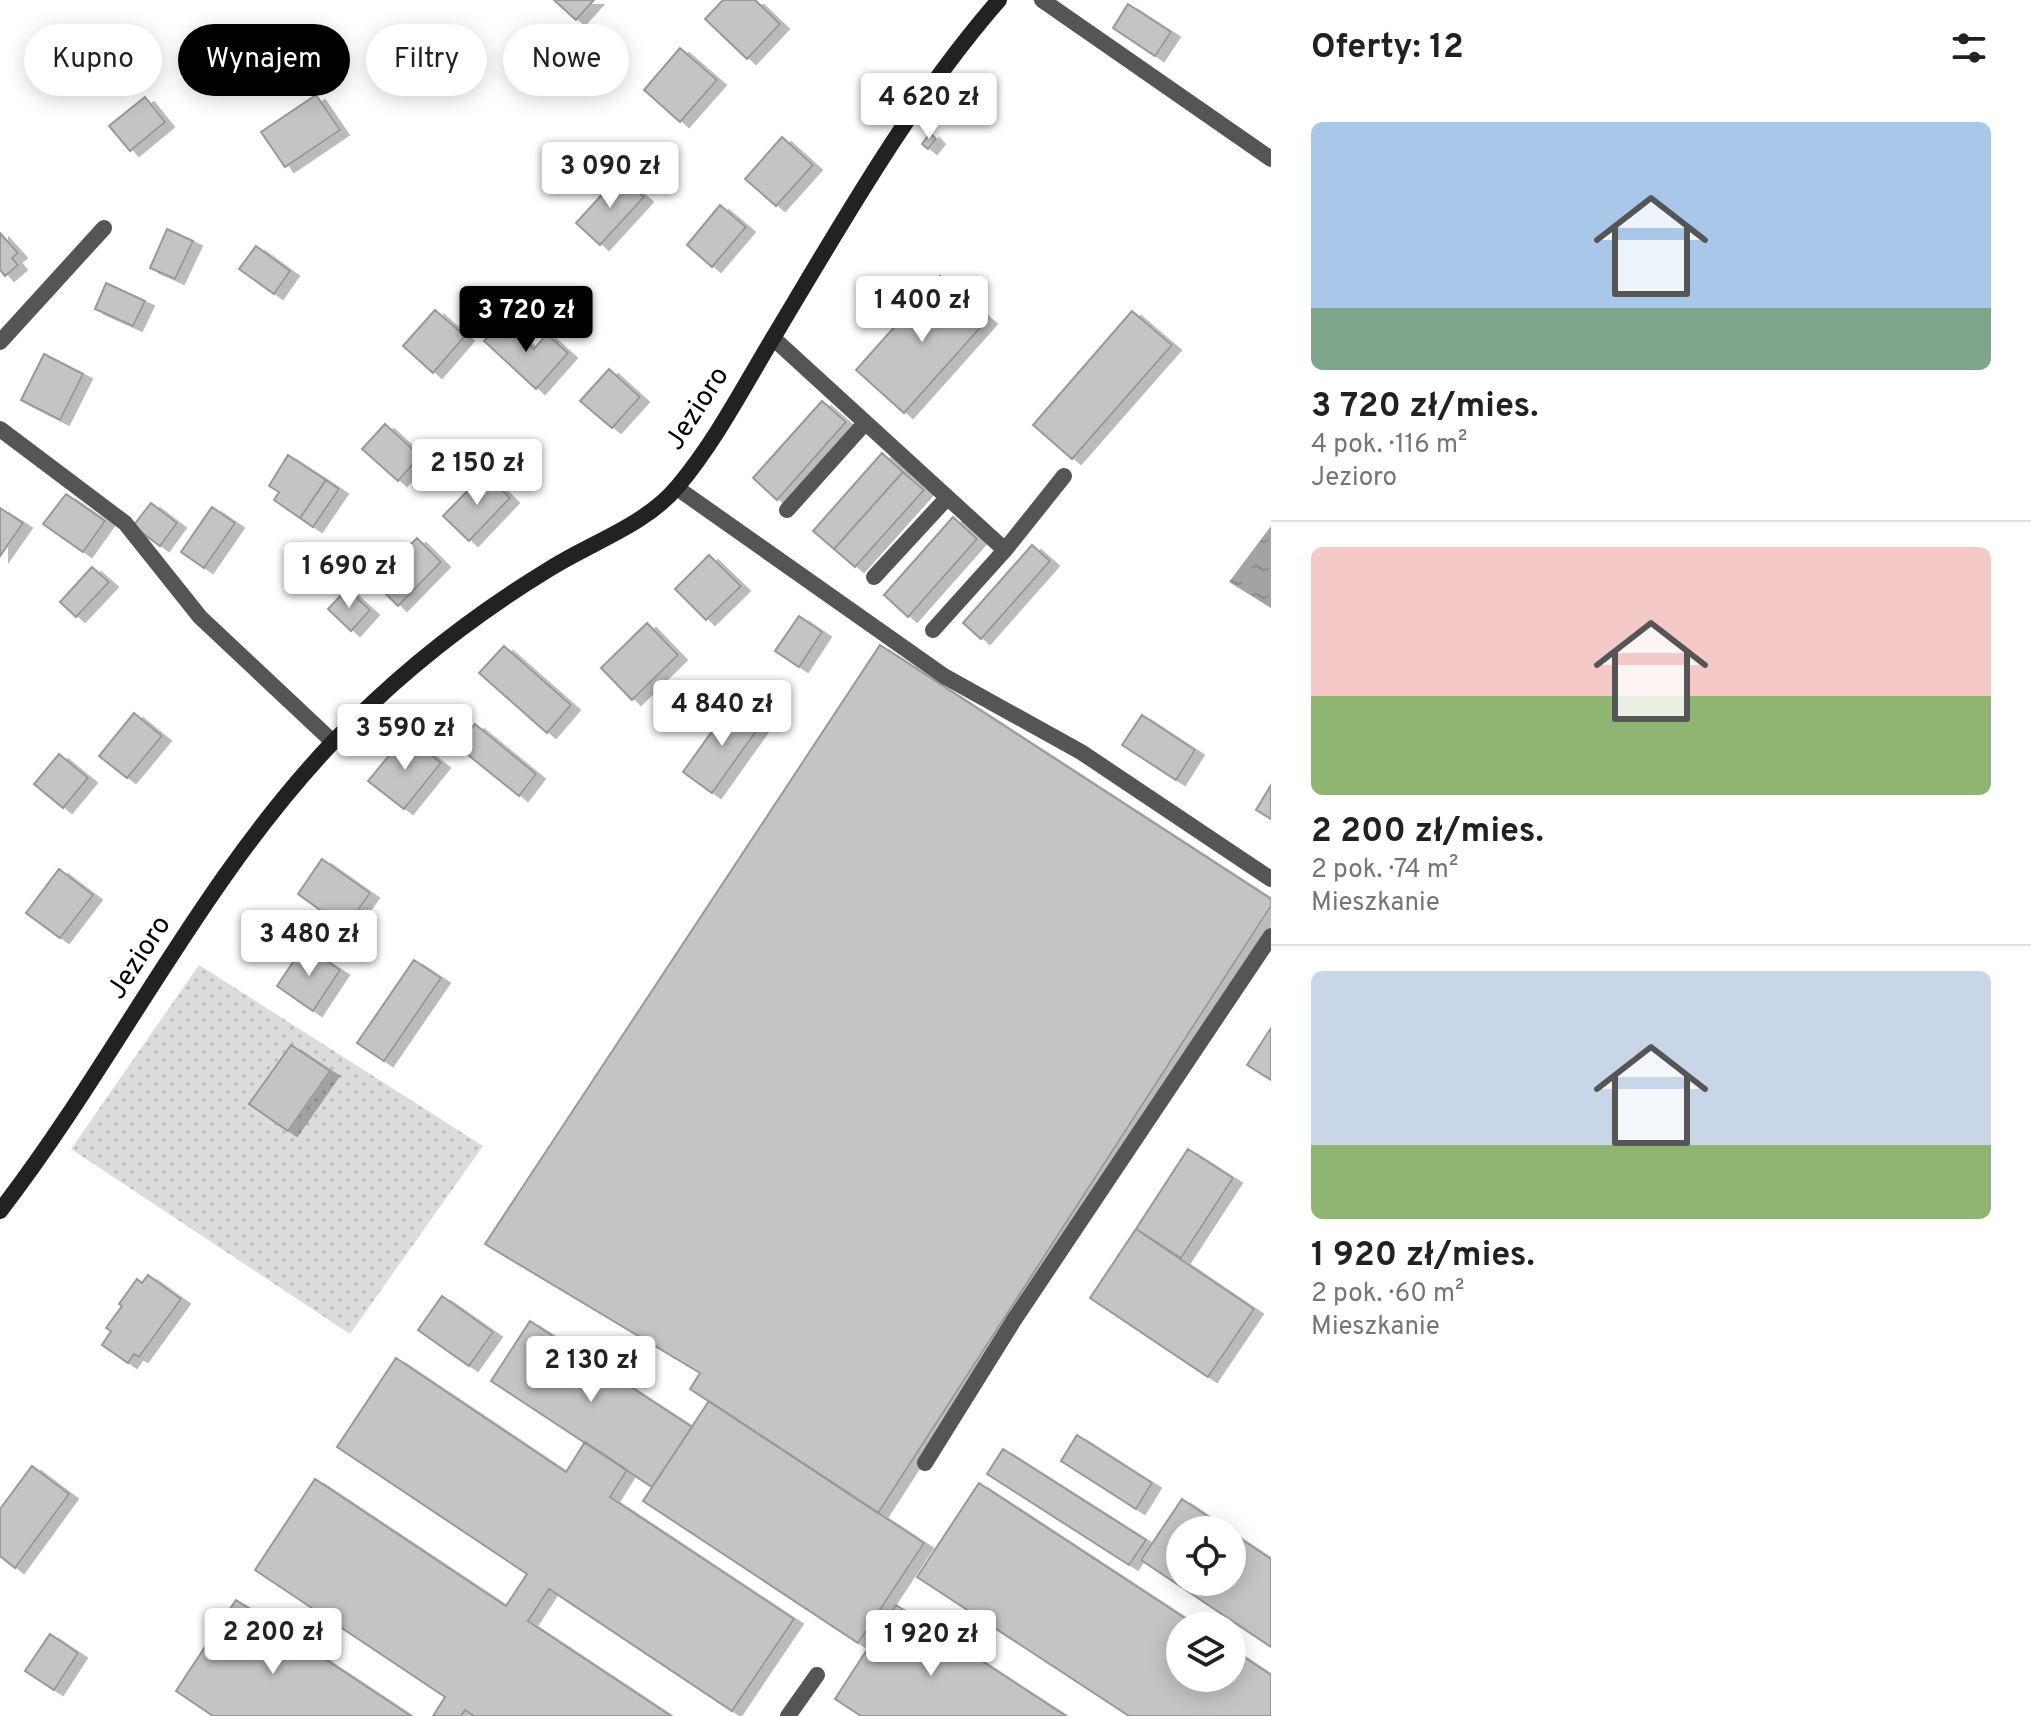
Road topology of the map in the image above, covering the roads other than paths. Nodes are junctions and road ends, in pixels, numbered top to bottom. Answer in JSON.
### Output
{"nodes":[{"id":1,"x":999,"y":0,"type":"edge"},
{"id":2,"x":1042,"y":0,"type":"edge"},
{"id":3,"x":1271,"y":159,"type":"edge"},
{"id":4,"x":104,"y":228,"type":"dead end"},
{"id":5,"x":773,"y":338,"type":"junction"},
{"id":6,"x":0,"y":342,"type":"edge"},
{"id":7,"x":865,"y":423,"type":"junction"},
{"id":8,"x":0,"y":429,"type":"edge"},
{"id":9,"x":1064,"y":476,"type":"dead end"},
{"id":10,"x":677,"y":488,"type":"junction"},
{"id":11,"x":947,"y":498,"type":"junction"},
{"id":12,"x":787,"y":510,"type":"dead end"},
{"id":13,"x":1005,"y":550,"type":"junction"},
{"id":14,"x":874,"y":577,"type":"dead end"},
{"id":15,"x":933,"y":630,"type":"dead end"},
{"id":16,"x":333,"y":742,"type":"junction"},
{"id":17,"x":1271,"y":879,"type":"edge"},
{"id":18,"x":1271,"y":936,"type":"edge"},
{"id":19,"x":0,"y":1211,"type":"edge"},
{"id":20,"x":925,"y":1463,"type":"dead end"},
{"id":21,"x":817,"y":1675,"type":"dead end"},
{"id":22,"x":788,"y":1716,"type":"edge"}],
"edges":[{"from":1,"to":5,"type":"street","name":"Jezioro"},
{"from":2,"to":3,"type":"lane"},
{"from":4,"to":6,"type":"lane"},
{"from":5,"to":7,"type":"lane"},
{"from":5,"to":10,"type":"street","name":"Jezioro"},
{"from":7,"to":11,"type":"lane"},
{"from":7,"to":12,"type":"lane"},
{"from":8,"to":16,"type":"lane"},
{"from":9,"to":13,"type":"lane"},
{"from":10,"to":16,"type":"street","name":"Jezioro"},
{"from":10,"to":17,"type":"lane"},
{"from":11,"to":13,"type":"lane"},
{"from":11,"to":14,"type":"lane"},
{"from":13,"to":15,"type":"lane"},
{"from":16,"to":19,"type":"street","name":"Jezioro"},
{"from":18,"to":20,"type":"lane"},
{"from":21,"to":22,"type":"lane"}]}
